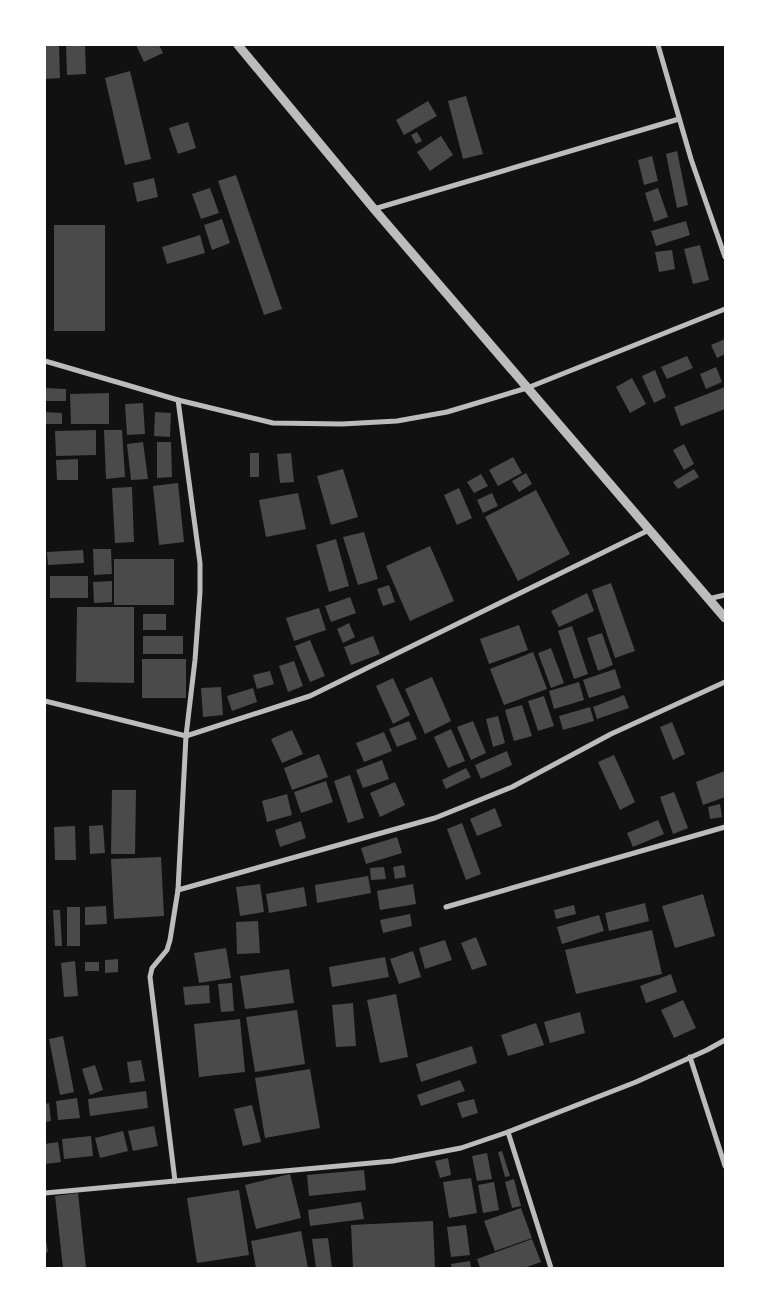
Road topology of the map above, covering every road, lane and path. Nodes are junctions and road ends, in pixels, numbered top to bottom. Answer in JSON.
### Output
{"nodes":[{"id":1,"x":238,"y":45,"type":"edge"},
{"id":2,"x":658,"y":45,"type":"edge"},
{"id":3,"x":679,"y":119,"type":"junction"},
{"id":4,"x":374,"y":209,"type":"junction"},
{"id":5,"x":725,"y":258,"type":"edge"},
{"id":6,"x":725,"y":309,"type":"edge"},
{"id":7,"x":45,"y":361,"type":"edge"},
{"id":8,"x":528,"y":388,"type":"junction"},
{"id":9,"x":178,"y":400,"type":"junction"},
{"id":10,"x":650,"y":530,"type":"junction"},
{"id":11,"x":725,"y":595,"type":"edge"},
{"id":12,"x":708,"y":599,"type":"junction"},
{"id":13,"x":725,"y":618,"type":"edge"},
{"id":14,"x":725,"y":682,"type":"edge"},
{"id":15,"x":45,"y":701,"type":"edge"},
{"id":16,"x":186,"y":736,"type":"junction"},
{"id":17,"x":725,"y":827,"type":"edge"},
{"id":18,"x":178,"y":890,"type":"junction"},
{"id":19,"x":446,"y":907,"type":"dead end"},
{"id":20,"x":725,"y":1040,"type":"edge"},
{"id":21,"x":690,"y":1058,"type":"junction"},
{"id":22,"x":508,"y":1132,"type":"junction"},
{"id":23,"x":725,"y":1166,"type":"edge"},
{"id":24,"x":175,"y":1180,"type":"junction"},
{"id":25,"x":45,"y":1193,"type":"edge"},
{"id":26,"x":551,"y":1268,"type":"edge"}],
"edges":[{"from":1,"to":4,"type":"street"},
{"from":2,"to":3,"type":"street"},
{"from":3,"to":4,"type":"street"},
{"from":3,"to":5,"type":"street"},
{"from":4,"to":8,"type":"street"},
{"from":6,"to":8,"type":"street"},
{"from":7,"to":9,"type":"street"},
{"from":8,"to":9,"type":"street"},
{"from":8,"to":10,"type":"street"},
{"from":9,"to":16,"type":"street"},
{"from":10,"to":12,"type":"street"},
{"from":10,"to":16,"type":"street"},
{"from":11,"to":12,"type":"street"},
{"from":12,"to":13,"type":"street"},
{"from":14,"to":18,"type":"street"},
{"from":15,"to":16,"type":"street"},
{"from":16,"to":18,"type":"street"},
{"from":17,"to":19,"type":"street"},
{"from":18,"to":24,"type":"street"},
{"from":20,"to":21,"type":"street"},
{"from":21,"to":22,"type":"street"},
{"from":21,"to":23,"type":"street"},
{"from":22,"to":24,"type":"street"},
{"from":22,"to":26,"type":"street"},
{"from":24,"to":25,"type":"street"}]}
